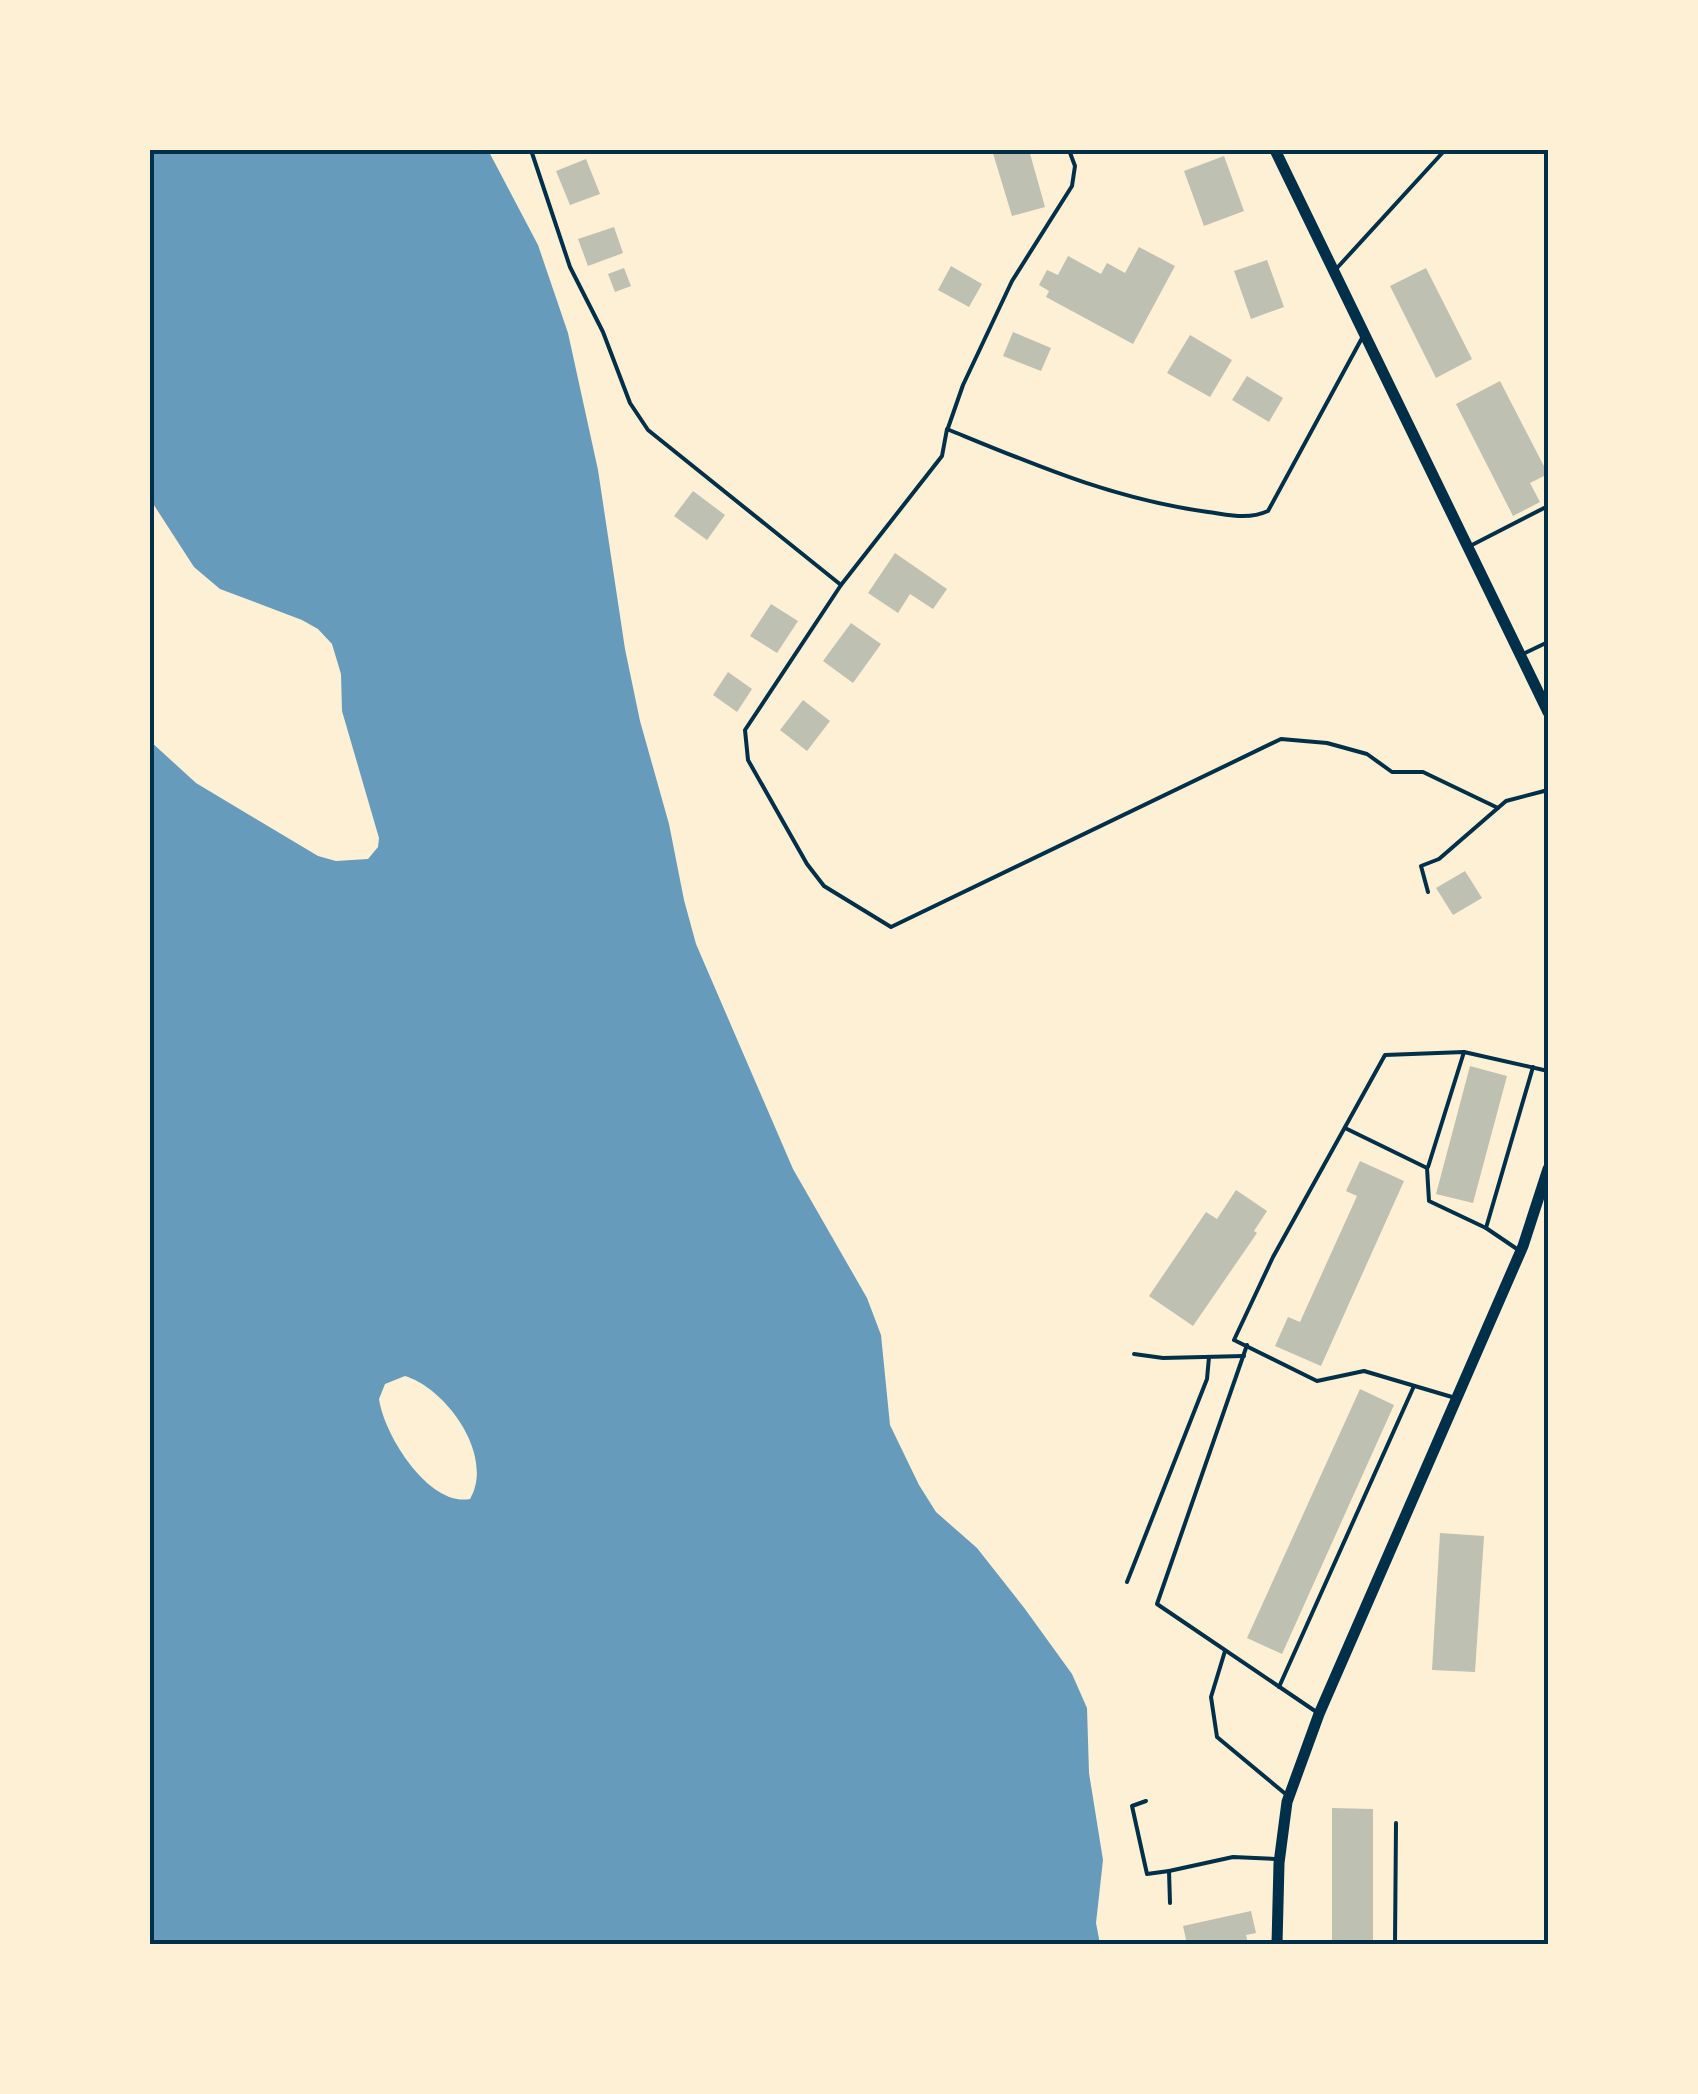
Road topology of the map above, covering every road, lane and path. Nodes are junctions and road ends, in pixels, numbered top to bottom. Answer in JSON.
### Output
{"nodes":[{"id":1,"x":531,"y":150,"type":"edge"},
{"id":2,"x":1069,"y":150,"type":"edge"},
{"id":3,"x":1275,"y":150,"type":"edge"},
{"id":4,"x":1444,"y":150,"type":"edge"},
{"id":5,"x":1334,"y":272,"type":"junction"},
{"id":6,"x":1364,"y":334,"type":"junction"},
{"id":7,"x":947,"y":429,"type":"junction"},
{"id":8,"x":1548,"y":506,"type":"edge"},
{"id":9,"x":1468,"y":547,"type":"junction"},
{"id":10,"x":842,"y":585,"type":"junction"},
{"id":11,"x":1548,"y":642,"type":"edge"},
{"id":12,"x":1520,"y":656,"type":"junction"},
{"id":13,"x":1548,"y":712,"type":"edge"},
{"id":14,"x":1548,"y":790,"type":"edge"},
{"id":15,"x":1498,"y":808,"type":"junction"},
{"id":16,"x":1428,"y":892,"type":"dead end"},
{"id":17,"x":1464,"y":1052,"type":"junction"},
{"id":18,"x":1533,"y":1068,"type":"junction"},
{"id":19,"x":1548,"y":1070,"type":"edge"},
{"id":20,"x":1345,"y":1128,"type":"junction"},
{"id":21,"x":1428,"y":1168,"type":"junction"},
{"id":22,"x":1548,"y":1169,"type":"edge"},
{"id":23,"x":1486,"y":1228,"type":"junction"},
{"id":24,"x":1521,"y":1252,"type":"junction"},
{"id":25,"x":1247,"y":1346,"type":"junction"},
{"id":26,"x":1134,"y":1354,"type":"dead end"},
{"id":27,"x":1244,"y":1356,"type":"junction"},
{"id":28,"x":1209,"y":1357,"type":"junction"},
{"id":29,"x":1414,"y":1386,"type":"junction"},
{"id":30,"x":1456,"y":1398,"type":"junction"},
{"id":31,"x":1127,"y":1582,"type":"dead end"},
{"id":32,"x":1224,"y":1651,"type":"junction"},
{"id":33,"x":1278,"y":1689,"type":"junction"},
{"id":34,"x":1320,"y":1714,"type":"junction"},
{"id":35,"x":1289,"y":1797,"type":"junction"},
{"id":36,"x":1146,"y":1800,"type":"dead end"},
{"id":37,"x":1396,"y":1823,"type":"dead end"},
{"id":38,"x":1280,"y":1860,"type":"junction"},
{"id":39,"x":1170,"y":1871,"type":"junction"},
{"id":40,"x":1170,"y":1903,"type":"dead end"},
{"id":41,"x":1277,"y":1944,"type":"edge"},
{"id":42,"x":1395,"y":1944,"type":"edge"}],
"edges":[{"from":1,"to":10,"type":"lane"},
{"from":2,"to":7,"type":"lane"},
{"from":3,"to":5,"type":"main road"},
{"from":4,"to":5,"type":"lane"},
{"from":5,"to":6,"type":"main road"},
{"from":6,"to":7,"type":"lane"},
{"from":6,"to":9,"type":"main road"},
{"from":7,"to":10,"type":"lane"},
{"from":8,"to":9,"type":"lane"},
{"from":9,"to":12,"type":"main road"},
{"from":10,"to":15,"type":"lane"},
{"from":11,"to":12,"type":"lane"},
{"from":12,"to":13,"type":"main road"},
{"from":14,"to":15,"type":"lane"},
{"from":15,"to":16,"type":"lane"},
{"from":17,"to":18,"type":"lane"},
{"from":17,"to":20,"type":"lane"},
{"from":17,"to":21,"type":"lane"},
{"from":18,"to":19,"type":"lane"},
{"from":18,"to":23,"type":"lane"},
{"from":20,"to":21,"type":"lane"},
{"from":20,"to":25,"type":"lane"},
{"from":21,"to":23,"type":"lane"},
{"from":22,"to":24,"type":"main road"},
{"from":23,"to":24,"type":"lane"},
{"from":24,"to":30,"type":"main road"},
{"from":25,"to":27,"type":"lane"},
{"from":25,"to":29,"type":"lane"},
{"from":26,"to":28,"type":"lane"},
{"from":27,"to":28,"type":"lane"},
{"from":27,"to":32,"type":"lane"},
{"from":28,"to":31,"type":"lane"},
{"from":29,"to":30,"type":"lane"},
{"from":29,"to":33,"type":"lane"},
{"from":30,"to":34,"type":"main road"},
{"from":32,"to":33,"type":"lane"},
{"from":32,"to":35,"type":"lane"},
{"from":33,"to":34,"type":"lane"},
{"from":34,"to":35,"type":"main road"},
{"from":35,"to":38,"type":"main road"},
{"from":36,"to":39,"type":"lane"},
{"from":37,"to":42,"type":"lane"},
{"from":38,"to":39,"type":"lane"},
{"from":38,"to":41,"type":"main road"},
{"from":39,"to":40,"type":"lane"}]}
